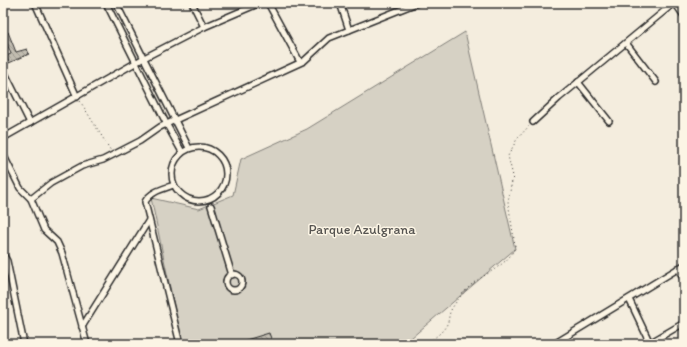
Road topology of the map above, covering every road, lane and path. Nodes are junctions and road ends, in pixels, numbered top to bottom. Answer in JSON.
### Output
{"nodes":[{"id":1,"x":35,"y":3,"type":"edge"},
{"id":2,"x":106,"y":3,"type":"edge"},
{"id":3,"x":116,"y":3,"type":"edge"},
{"id":4,"x":192,"y":3,"type":"edge"},
{"id":5,"x":260,"y":3,"type":"edge"},
{"id":6,"x":268,"y":3,"type":"edge"},
{"id":7,"x":340,"y":3,"type":"edge"},
{"id":8,"x":417,"y":3,"type":"edge"},
{"id":9,"x":674,"y":3,"type":"edge"},
{"id":10,"x":406,"y":5,"type":"edge"},
{"id":11,"x":684,"y":16,"type":"edge"},
{"id":12,"x":204,"y":27,"type":"junction"},
{"id":13,"x":349,"y":30,"type":"junction"},
{"id":14,"x":626,"y":43,"type":"junction"},
{"id":15,"x":144,"y":58,"type":"junction"},
{"id":16,"x":300,"y":62,"type":"junction"},
{"id":17,"x":136,"y":63,"type":"junction"},
{"id":18,"x":3,"y":69,"type":"edge"},
{"id":19,"x":578,"y":82,"type":"junction"},
{"id":20,"x":656,"y":82,"type":"dead end"},
{"id":21,"x":77,"y":97,"type":"junction"},
{"id":22,"x":176,"y":121,"type":"junction"},
{"id":23,"x":609,"y":121,"type":"dead end"},
{"id":24,"x":533,"y":122,"type":"joint"},
{"id":25,"x":30,"y":123,"type":"junction"},
{"id":26,"x":167,"y":125,"type":"junction"},
{"id":27,"x":3,"y":138,"type":"edge"},
{"id":28,"x":189,"y":148,"type":"junction"},
{"id":29,"x":182,"y":152,"type":"junction"},
{"id":30,"x":3,"y":154,"type":"edge"},
{"id":31,"x":113,"y":155,"type":"junction"},
{"id":32,"x":174,"y":185,"type":"junction"},
{"id":33,"x":31,"y":199,"type":"junction"},
{"id":34,"x":210,"y":203,"type":"junction"},
{"id":35,"x":149,"y":220,"type":"junction"},
{"id":36,"x":3,"y":254,"type":"edge"},
{"id":37,"x":684,"y":265,"type":"edge"},
{"id":38,"x":678,"y":268,"type":"junction"},
{"id":39,"x":232,"y":275,"type":"dead end"},
{"id":40,"x":684,"y":280,"type":"edge"},
{"id":41,"x":629,"y":299,"type":"junction"},
{"id":42,"x":684,"y":324,"type":"edge"},
{"id":43,"x":82,"y":327,"type":"junction"},
{"id":44,"x":24,"y":344,"type":"edge"},
{"id":45,"x":87,"y":344,"type":"edge"},
{"id":46,"x":180,"y":344,"type":"edge"},
{"id":47,"x":426,"y":344,"type":"edge"},
{"id":48,"x":554,"y":344,"type":"edge"},
{"id":49,"x":649,"y":344,"type":"edge"}],
"edges":[{"from":1,"to":21,"type":"street"},
{"from":2,"to":17,"type":"street"},
{"from":3,"to":15,"type":"street"},
{"from":4,"to":12,"type":"street"},
{"from":5,"to":12,"type":"street"},
{"from":6,"to":16,"type":"street"},
{"from":7,"to":13,"type":"street"},
{"from":8,"to":10,"type":"street"},
{"from":9,"to":11,"type":"street"},
{"from":9,"to":14,"type":"street"},
{"from":10,"to":13,"type":"street"},
{"from":12,"to":15,"type":"street"},
{"from":13,"to":16,"type":"street"},
{"from":14,"to":19,"type":"street"},
{"from":14,"to":20,"type":"street"},
{"from":15,"to":17,"type":"street"},
{"from":15,"to":22,"type":"street"},
{"from":16,"to":22,"type":"street"},
{"from":17,"to":21,"type":"street"},
{"from":17,"to":26,"type":"street"},
{"from":18,"to":25,"type":"street"},
{"from":19,"to":23,"type":"street"},
{"from":19,"to":24,"type":"street"},
{"from":21,"to":25,"type":"street"},
{"from":21,"to":31,"type":"path"},
{"from":22,"to":26,"type":"street"},
{"from":22,"to":28,"type":"street"},
{"from":24,"to":47,"type":"path"},
{"from":25,"to":27,"type":"street"},
{"from":26,"to":29,"type":"street"},
{"from":26,"to":31,"type":"street"},
{"from":28,"to":29,"type":"street"},
{"from":28,"to":34,"type":"street"},
{"from":29,"to":32,"type":"street"},
{"from":30,"to":33,"type":"street"},
{"from":31,"to":33,"type":"street"},
{"from":32,"to":34,"type":"street"},
{"from":32,"to":35,"type":"street"},
{"from":33,"to":43,"type":"street"},
{"from":34,"to":39,"type":"street"},
{"from":35,"to":43,"type":"street"},
{"from":35,"to":46,"type":"street"},
{"from":36,"to":44,"type":"street"},
{"from":37,"to":38,"type":"street"},
{"from":38,"to":40,"type":"street"},
{"from":38,"to":41,"type":"street"},
{"from":41,"to":48,"type":"street"},
{"from":41,"to":49,"type":"street"},
{"from":42,"to":49,"type":"street"},
{"from":43,"to":45,"type":"street"}]}
